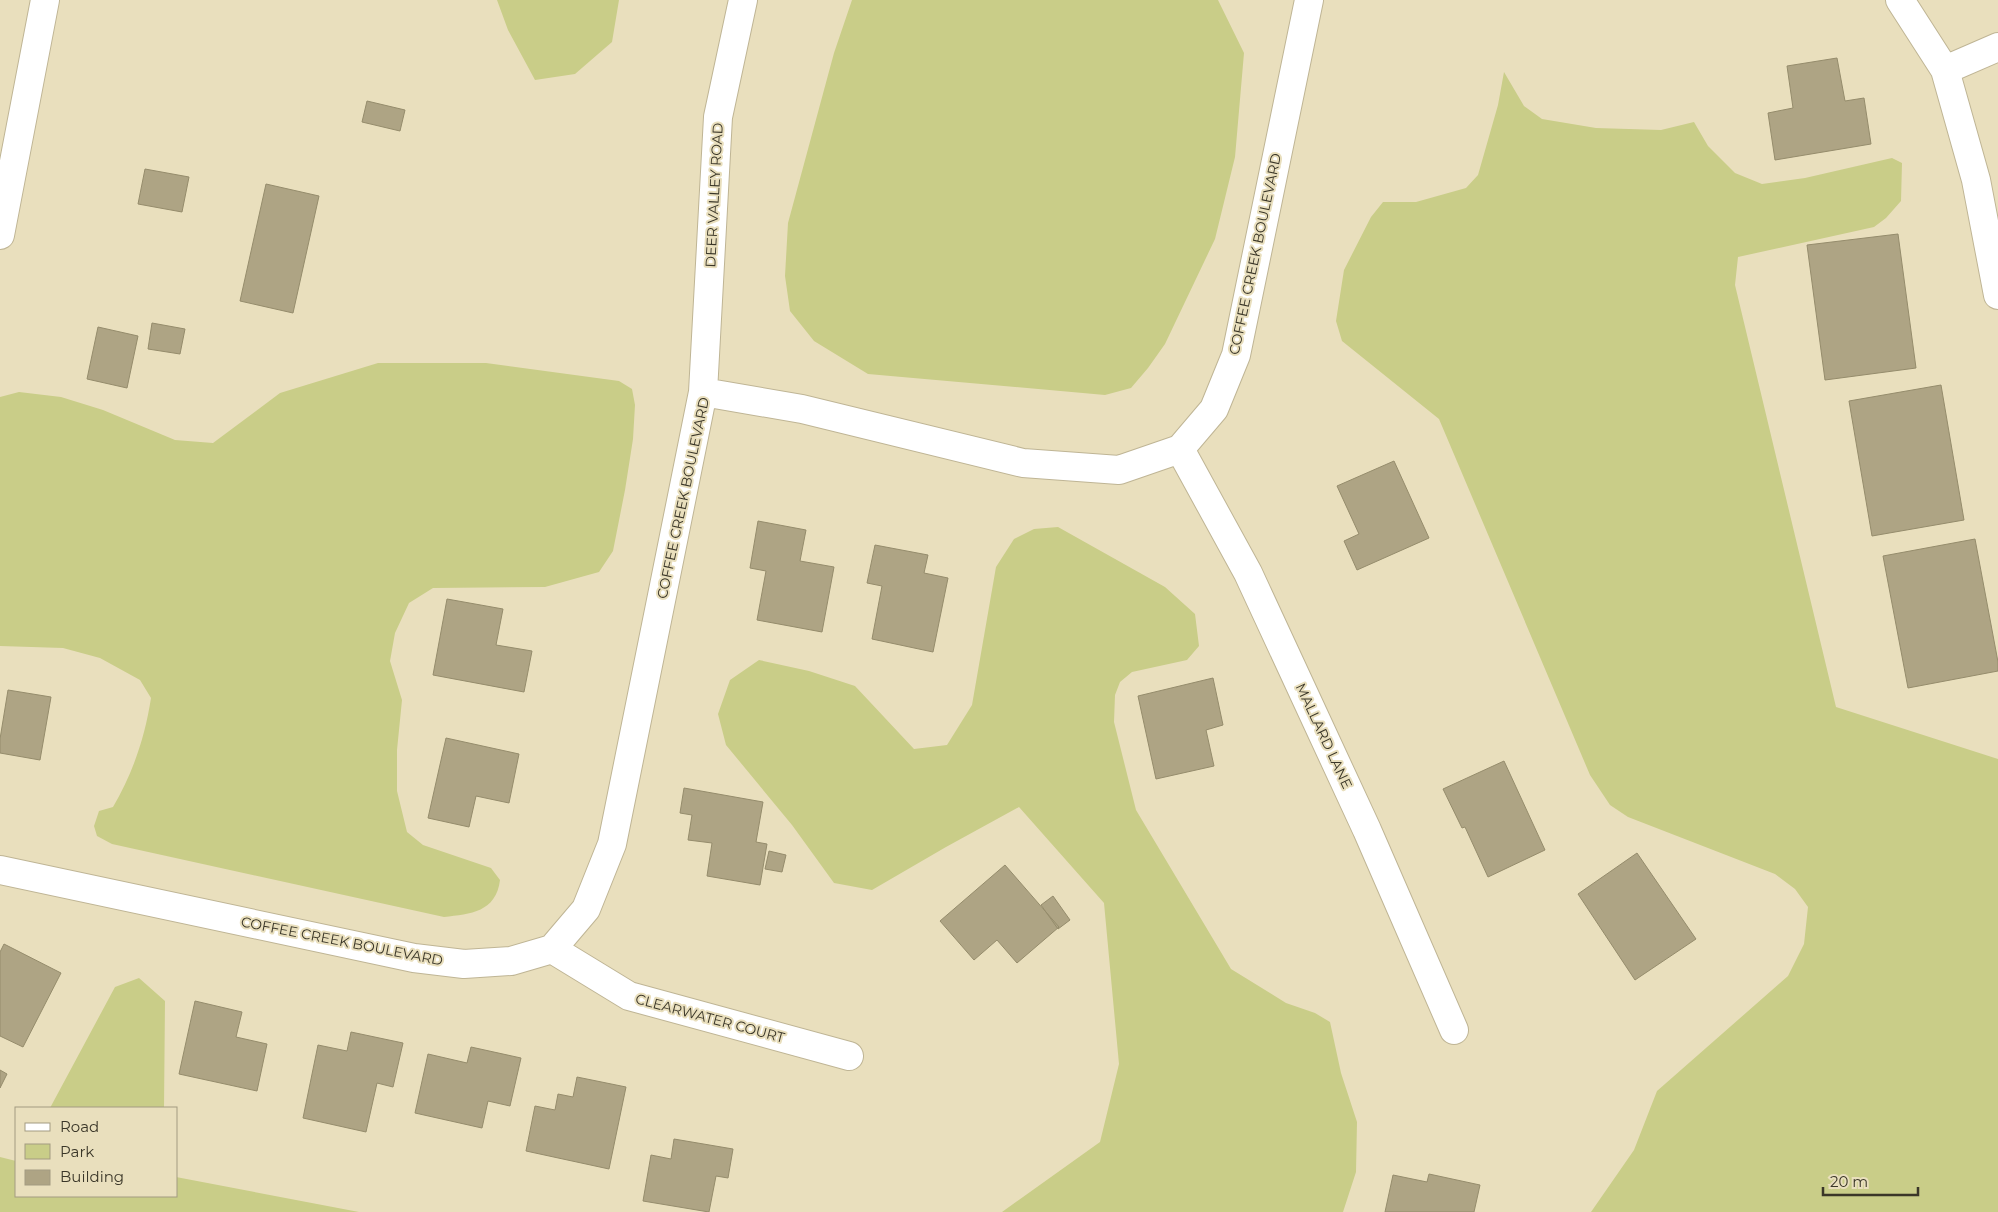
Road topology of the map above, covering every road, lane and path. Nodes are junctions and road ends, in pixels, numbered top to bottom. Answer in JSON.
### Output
{"nodes":[{"id":1,"x":45,"y":0,"type":"edge"},
{"id":2,"x":743,"y":0,"type":"edge"},
{"id":3,"x":1309,"y":0,"type":"edge"},
{"id":4,"x":1900,"y":0,"type":"edge"},
{"id":5,"x":1998,"y":47,"type":"edge"},
{"id":6,"x":1945,"y":70,"type":"junction"},
{"id":7,"x":0,"y":236,"type":"edge"},
{"id":8,"x":1998,"y":295,"type":"edge"},
{"id":9,"x":703,"y":392,"type":"junction"},
{"id":10,"x":1180,"y":449,"type":"junction"},
{"id":11,"x":0,"y":870,"type":"edge"},
{"id":12,"x":552,"y":949,"type":"junction"},
{"id":13,"x":1454,"y":1030,"type":"dead end"},
{"id":14,"x":849,"y":1056,"type":"dead end"}],
"edges":[{"from":1,"to":7,"type":"street"},
{"from":2,"to":9,"type":"street","name":"DEER VALLEY ROAD"},
{"from":3,"to":10,"type":"street","name":"COFFEE CREEK BOULEVARD"},
{"from":4,"to":6,"type":"street"},
{"from":5,"to":6,"type":"street"},
{"from":6,"to":8,"type":"street"},
{"from":9,"to":10,"type":"street","name":"COFFEE CREEK BOULEVARD"},
{"from":9,"to":12,"type":"street","name":"COFFEE CREEK BOULEVARD"},
{"from":10,"to":13,"type":"street","name":"MALLARD LANE"},
{"from":11,"to":12,"type":"street","name":"COFFEE CREEK BOULEVARD"},
{"from":12,"to":14,"type":"street","name":"CLEARWATER COURT"}]}
